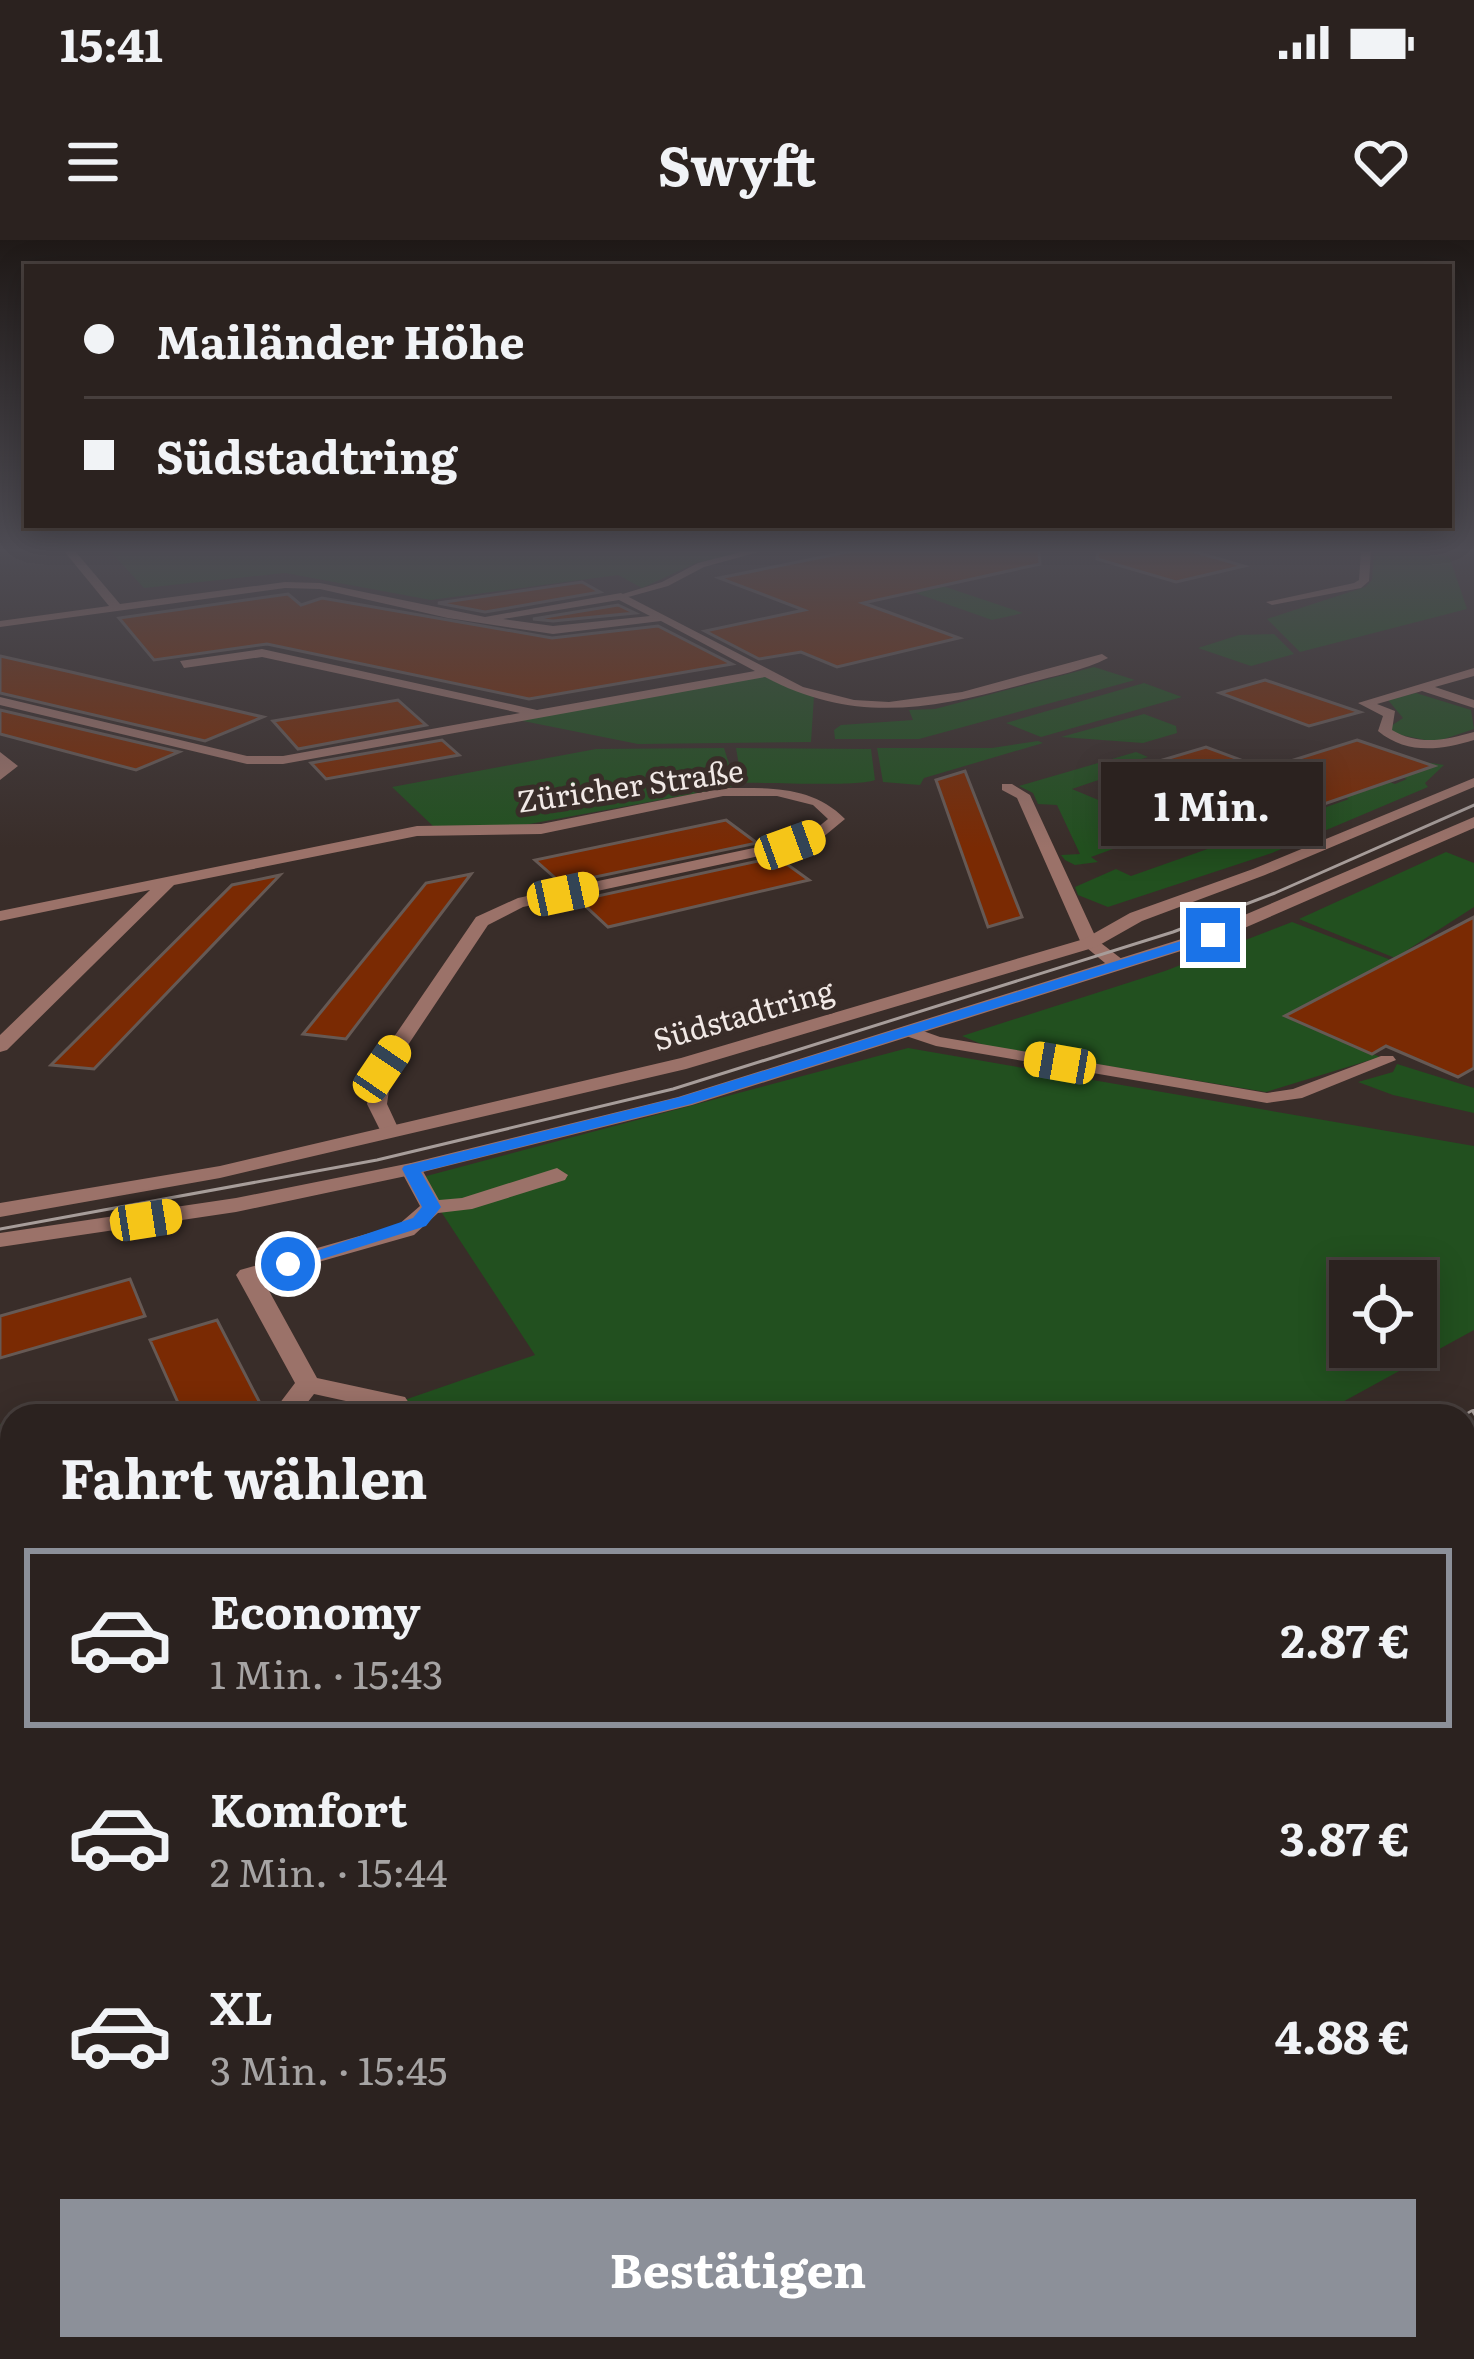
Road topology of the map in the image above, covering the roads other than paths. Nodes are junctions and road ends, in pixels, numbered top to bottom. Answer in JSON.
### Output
{"nodes":[{"id":1,"x":721,"y":650,"type":"edge"},
{"id":2,"x":1102,"y":658,"type":"dead end"},
{"id":3,"x":184,"y":664,"type":"dead end"},
{"id":4,"x":1474,"y":672,"type":"edge"},
{"id":5,"x":767,"y":674,"type":"junction"},
{"id":6,"x":1423,"y":687,"type":"junction"},
{"id":7,"x":0,"y":701,"type":"edge"},
{"id":8,"x":1474,"y":704,"type":"edge"},
{"id":9,"x":540,"y":713,"type":"junction"},
{"id":10,"x":1474,"y":736,"type":"edge"},
{"id":11,"x":0,"y":756,"type":"edge"},
{"id":12,"x":0,"y":776,"type":"edge"},
{"id":13,"x":1474,"y":782,"type":"edge"},
{"id":14,"x":1006,"y":787,"type":"dead end"},
{"id":15,"x":1474,"y":822,"type":"edge"},
{"id":16,"x":170,"y":881,"type":"junction"},
{"id":17,"x":0,"y":916,"type":"edge"},
{"id":18,"x":1090,"y":944,"type":"junction"},
{"id":19,"x":1118,"y":964,"type":"junction"},
{"id":20,"x":909,"y":1031,"type":"junction"},
{"id":21,"x":0,"y":1046,"type":"edge"},
{"id":22,"x":1388,"y":1060,"type":"dead end"},
{"id":23,"x":390,"y":1132,"type":"junction"},
{"id":24,"x":411,"y":1169,"type":"junction"},
{"id":25,"x":557,"y":1175,"type":"dead end"},
{"id":26,"x":432,"y":1207,"type":"junction"},
{"id":27,"x":0,"y":1210,"type":"edge"},
{"id":28,"x":0,"y":1240,"type":"edge"},
{"id":29,"x":308,"y":1384,"type":"junction"},
{"id":30,"x":396,"y":1403,"type":"dead end"},
{"id":31,"x":292,"y":1404,"type":"edge"}],
"edges":[{"from":1,"to":5,"type":"street"},
{"from":2,"to":5,"type":"street"},
{"from":3,"to":9,"type":"street"},
{"from":4,"to":6,"type":"street"},
{"from":5,"to":9,"type":"street"},
{"from":6,"to":8,"type":"street"},
{"from":6,"to":10,"type":"street"},
{"from":7,"to":9,"type":"street"},
{"from":11,"to":12,"type":"street"},
{"from":13,"to":18,"type":"street","name":"Südstadtring"},
{"from":14,"to":18,"type":"street"},
{"from":15,"to":19,"type":"street","name":"Südstadtring"},
{"from":16,"to":17,"type":"street","name":"Züricher Straße"},
{"from":16,"to":21,"type":"street"},
{"from":16,"to":23,"type":"street","name":"Züricher Straße"},
{"from":18,"to":19,"type":"street"},
{"from":18,"to":23,"type":"street","name":"Südstadtring"},
{"from":19,"to":20,"type":"street","name":"Südstadtring"},
{"from":20,"to":22,"type":"lane"},
{"from":20,"to":24,"type":"street","name":"Südstadtring"},
{"from":23,"to":27,"type":"street","name":"Südstadtring"},
{"from":24,"to":26,"type":"street"},
{"from":24,"to":28,"type":"street","name":"Südstadtring"},
{"from":25,"to":26,"type":"street"},
{"from":26,"to":29,"type":"street"},
{"from":29,"to":30,"type":"street"},
{"from":29,"to":31,"type":"street"}]}
